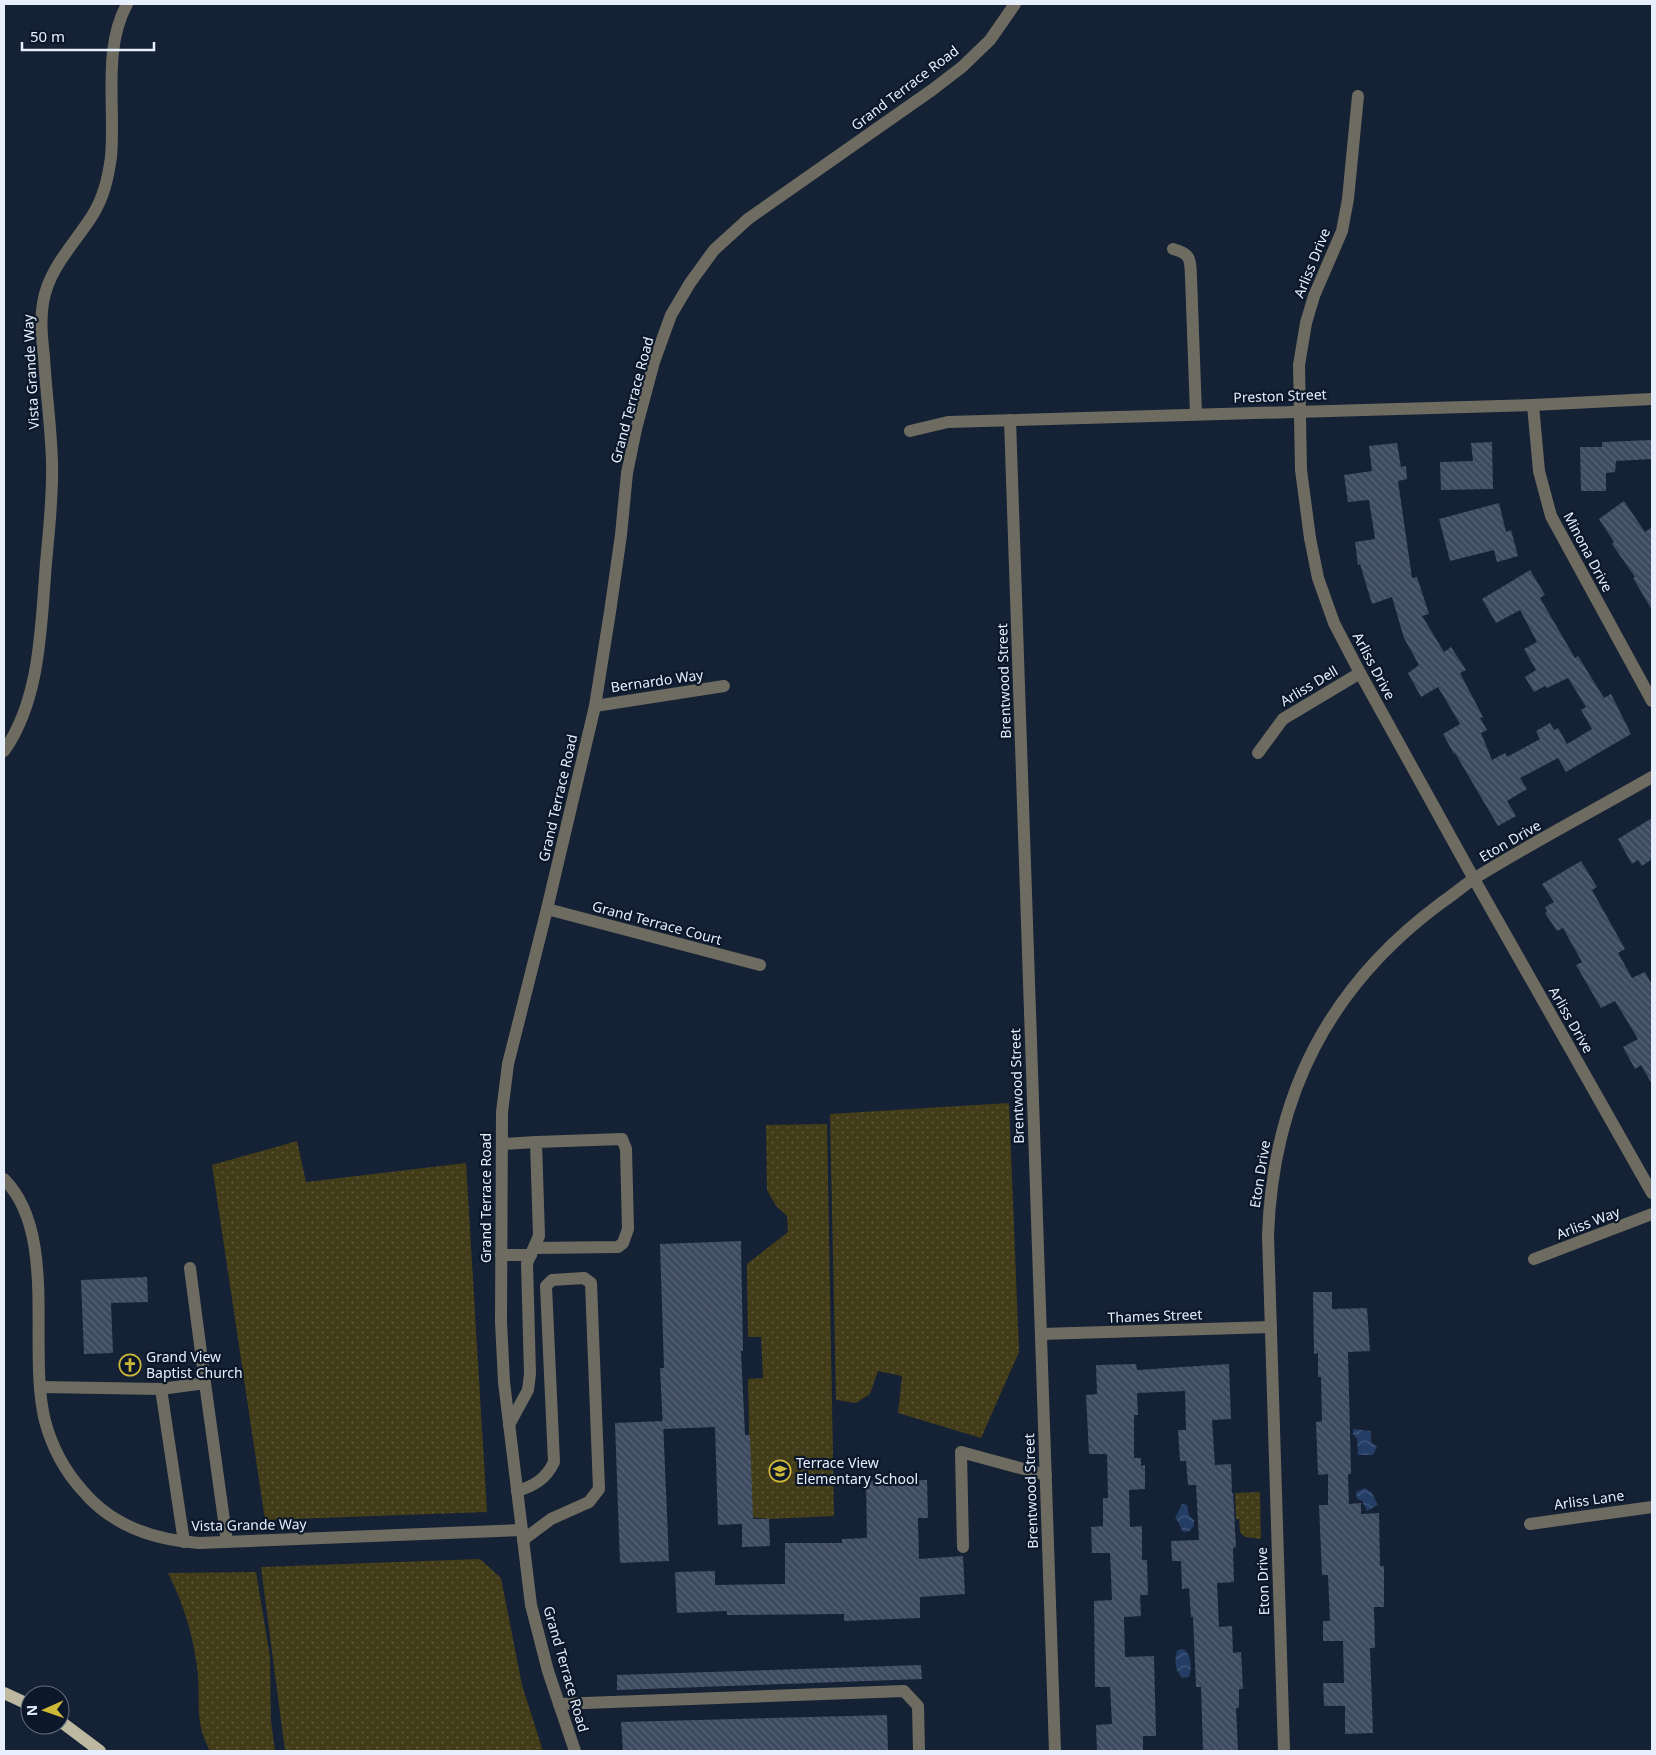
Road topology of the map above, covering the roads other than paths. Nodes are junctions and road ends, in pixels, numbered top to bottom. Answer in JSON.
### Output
{"nodes":[{"id":1,"x":127,"y":4,"type":"edge"},
{"id":2,"x":1015,"y":4,"type":"edge"},
{"id":3,"x":1358,"y":96,"type":"dead end"},
{"id":4,"x":1173,"y":249,"type":"dead end"},
{"id":5,"x":1652,"y":399,"type":"edge"},
{"id":6,"x":1533,"y":404,"type":"junction"},
{"id":7,"x":1299,"y":410,"type":"junction"},
{"id":8,"x":1196,"y":414,"type":"junction"},
{"id":9,"x":1010,"y":420,"type":"junction"},
{"id":10,"x":910,"y":431,"type":"dead end"},
{"id":11,"x":1360,"y":673,"type":"junction"},
{"id":12,"x":724,"y":686,"type":"dead end"},
{"id":13,"x":1652,"y":701,"type":"edge"},
{"id":14,"x":595,"y":706,"type":"junction"},
{"id":15,"x":4,"y":751,"type":"edge"},
{"id":16,"x":1258,"y":753,"type":"dead end"},
{"id":17,"x":1652,"y":777,"type":"edge"},
{"id":18,"x":1474,"y":879,"type":"junction"},
{"id":19,"x":547,"y":909,"type":"junction"},
{"id":20,"x":760,"y":965,"type":"dead end"},
{"id":21,"x":536,"y":1142,"type":"junction"},
{"id":22,"x":502,"y":1144,"type":"junction"},
{"id":23,"x":4,"y":1179,"type":"edge"},
{"id":24,"x":1652,"y":1193,"type":"edge"},
{"id":25,"x":1652,"y":1214,"type":"edge"},
{"id":26,"x":532,"y":1252,"type":"junction"},
{"id":27,"x":501,"y":1255,"type":"junction"},
{"id":28,"x":1534,"y":1259,"type":"dead end"},
{"id":29,"x":190,"y":1268,"type":"dead end"},
{"id":30,"x":1271,"y":1327,"type":"junction"},
{"id":31,"x":1041,"y":1334,"type":"junction"},
{"id":32,"x":205,"y":1383,"type":"junction"},
{"id":33,"x":41,"y":1387,"type":"junction"},
{"id":34,"x":161,"y":1389,"type":"junction"},
{"id":35,"x":509,"y":1425,"type":"junction"},
{"id":36,"x":1046,"y":1476,"type":"junction"},
{"id":37,"x":517,"y":1491,"type":"junction"},
{"id":38,"x":1652,"y":1507,"type":"edge"},
{"id":39,"x":1530,"y":1524,"type":"dead end"},
{"id":40,"x":522,"y":1535,"type":"junction"},
{"id":41,"x":184,"y":1542,"type":"junction"},
{"id":42,"x":227,"y":1542,"type":"junction"},
{"id":43,"x":963,"y":1546,"type":"dead end"},
{"id":44,"x":4,"y":1693,"type":"edge"},
{"id":45,"x":20,"y":1700,"type":"edge"},
{"id":46,"x":559,"y":1704,"type":"junction"},
{"id":47,"x":70,"y":1729,"type":"edge"},
{"id":48,"x":100,"y":1751,"type":"edge"},
{"id":49,"x":575,"y":1751,"type":"edge"},
{"id":50,"x":919,"y":1751,"type":"edge"},
{"id":51,"x":1055,"y":1751,"type":"edge"},
{"id":52,"x":1284,"y":1751,"type":"edge"}],
"edges":[{"from":1,"to":15,"type":"street","name":"Vista Grande Way"},
{"from":2,"to":14,"type":"street","name":"Grand Terrace Road"},
{"from":3,"to":7,"type":"street","name":"Arliss Drive"},
{"from":4,"to":8,"type":"street"},
{"from":5,"to":6,"type":"street","name":"Preston Street"},
{"from":6,"to":7,"type":"street","name":"Preston Street"},
{"from":6,"to":13,"type":"street","name":"Minona Drive"},
{"from":7,"to":8,"type":"street","name":"Preston Street"},
{"from":7,"to":11,"type":"street","name":"Arliss Drive"},
{"from":8,"to":9,"type":"street","name":"Preston Street"},
{"from":9,"to":10,"type":"street","name":"Preston Street"},
{"from":9,"to":31,"type":"street","name":"Brentwood Street"},
{"from":11,"to":16,"type":"street","name":"Arliss Dell"},
{"from":11,"to":18,"type":"street","name":"Arliss Drive"},
{"from":12,"to":14,"type":"street","name":"Bernardo Way"},
{"from":14,"to":19,"type":"street","name":"Grand Terrace Road"},
{"from":17,"to":18,"type":"street","name":"Eton Drive"},
{"from":18,"to":24,"type":"street","name":"Arliss Drive"},
{"from":18,"to":30,"type":"street","name":"Eton Drive"},
{"from":19,"to":20,"type":"street","name":"Grand Terrace Court"},
{"from":19,"to":22,"type":"street","name":"Grand Terrace Road"},
{"from":21,"to":22,"type":"street"},
{"from":21,"to":26,"type":"street"},
{"from":21,"to":26,"type":"street"},
{"from":22,"to":27,"type":"street","name":"Grand Terrace Road"},
{"from":23,"to":33,"type":"street","name":"Vista Grande Way"},
{"from":25,"to":28,"type":"street","name":"Arliss Way"},
{"from":26,"to":27,"type":"street"},
{"from":26,"to":35,"type":"street"},
{"from":27,"to":35,"type":"street","name":"Grand Terrace Road"},
{"from":29,"to":32,"type":"street"},
{"from":30,"to":31,"type":"street","name":"Thames Street"},
{"from":30,"to":52,"type":"street","name":"Eton Drive"},
{"from":31,"to":36,"type":"street","name":"Brentwood Street"},
{"from":32,"to":34,"type":"street"},
{"from":32,"to":42,"type":"street"},
{"from":33,"to":34,"type":"street"},
{"from":33,"to":41,"type":"street","name":"Vista Grande Way"},
{"from":34,"to":41,"type":"street"},
{"from":35,"to":37,"type":"street","name":"Grand Terrace Road"},
{"from":36,"to":43,"type":"street"},
{"from":36,"to":51,"type":"street","name":"Brentwood Street"},
{"from":37,"to":40,"type":"street","name":"Grand Terrace Road"},
{"from":37,"to":40,"type":"street"},
{"from":38,"to":39,"type":"street","name":"Arliss Lane"},
{"from":40,"to":42,"type":"street","name":"Vista Grande Way"},
{"from":40,"to":46,"type":"street","name":"Grand Terrace Road"},
{"from":41,"to":42,"type":"street","name":"Vista Grande Way"},
{"from":44,"to":45,"type":"main road"},
{"from":46,"to":49,"type":"street","name":"Grand Terrace Road"},
{"from":46,"to":50,"type":"street"},
{"from":47,"to":48,"type":"main road"}]}
